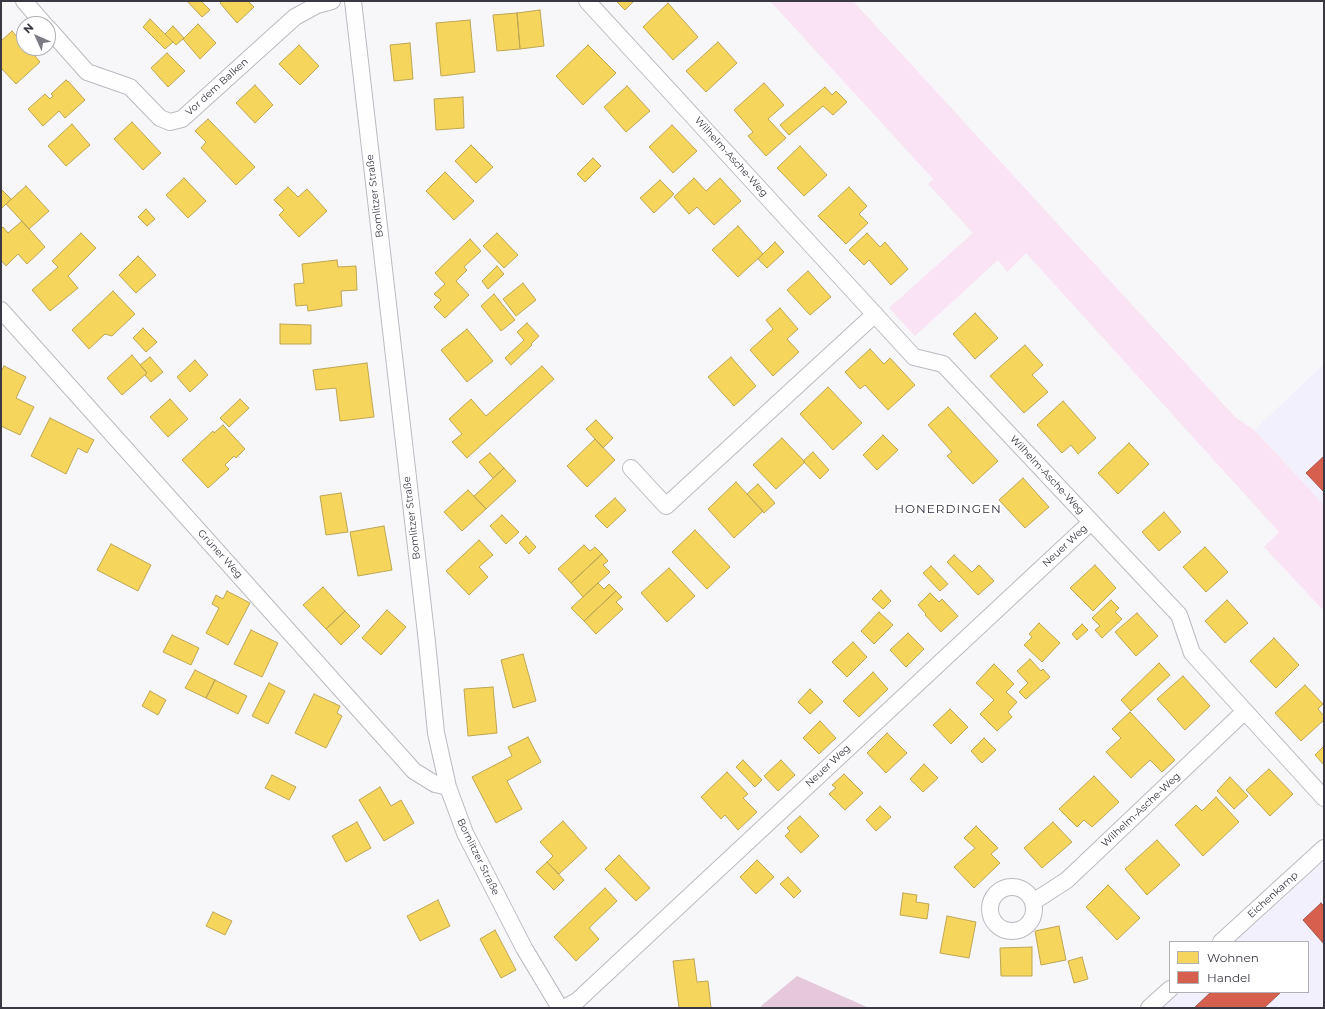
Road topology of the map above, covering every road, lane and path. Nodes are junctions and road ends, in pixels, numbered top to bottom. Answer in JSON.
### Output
{"nodes":[{"id":1,"x":24,"y":1,"type":"edge"},
{"id":2,"x":332,"y":1,"type":"edge"},
{"id":3,"x":353,"y":1,"type":"edge"},
{"id":4,"x":587,"y":1,"type":"edge"},
{"id":5,"x":37,"y":16,"type":"edge"},
{"id":6,"x":56,"y":37,"type":"edge"},
{"id":7,"x":1,"y":310,"type":"edge"},
{"id":8,"x":875,"y":314,"type":"junction"},
{"id":9,"x":631,"y":468,"type":"dead end"},
{"id":10,"x":1091,"y":522,"type":"junction"},
{"id":11,"x":1245,"y":711,"type":"junction"},
{"id":12,"x":448,"y":787,"type":"junction"},
{"id":13,"x":1324,"y":798,"type":"edge"},
{"id":14,"x":1324,"y":848,"type":"edge"},
{"id":15,"x":1033,"y":902,"type":"dead end"},
{"id":16,"x":1222,"y":941,"type":"edge"},
{"id":17,"x":1169,"y":990,"type":"edge"},
{"id":18,"x":560,"y":1008,"type":"edge"},
{"id":19,"x":564,"y":1008,"type":"edge"},
{"id":20,"x":1149,"y":1008,"type":"edge"}],
"edges":[{"from":1,"to":5,"type":"street"},
{"from":2,"to":6,"type":"street","name":"Vor dem Balken"},
{"from":3,"to":12,"type":"street","name":"Bomlitzer Straße"},
{"from":4,"to":8,"type":"street","name":"Wilhelm-Asche-Weg"},
{"from":7,"to":12,"type":"street","name":"Grüner Weg"},
{"from":8,"to":9,"type":"street"},
{"from":8,"to":10,"type":"street","name":"Wilhelm-Asche-Weg"},
{"from":10,"to":11,"type":"street","name":"Wilhelm-Asche-Weg"},
{"from":10,"to":19,"type":"street","name":"Neuer Weg"},
{"from":11,"to":13,"type":"street","name":"Wilhelm-Asche-Weg"},
{"from":11,"to":15,"type":"street","name":"Wilhelm-Asche-Weg"},
{"from":12,"to":18,"type":"street","name":"Bomlitzer Straße"},
{"from":14,"to":16,"type":"street","name":"Eichenkamp"},
{"from":17,"to":20,"type":"street"}]}
